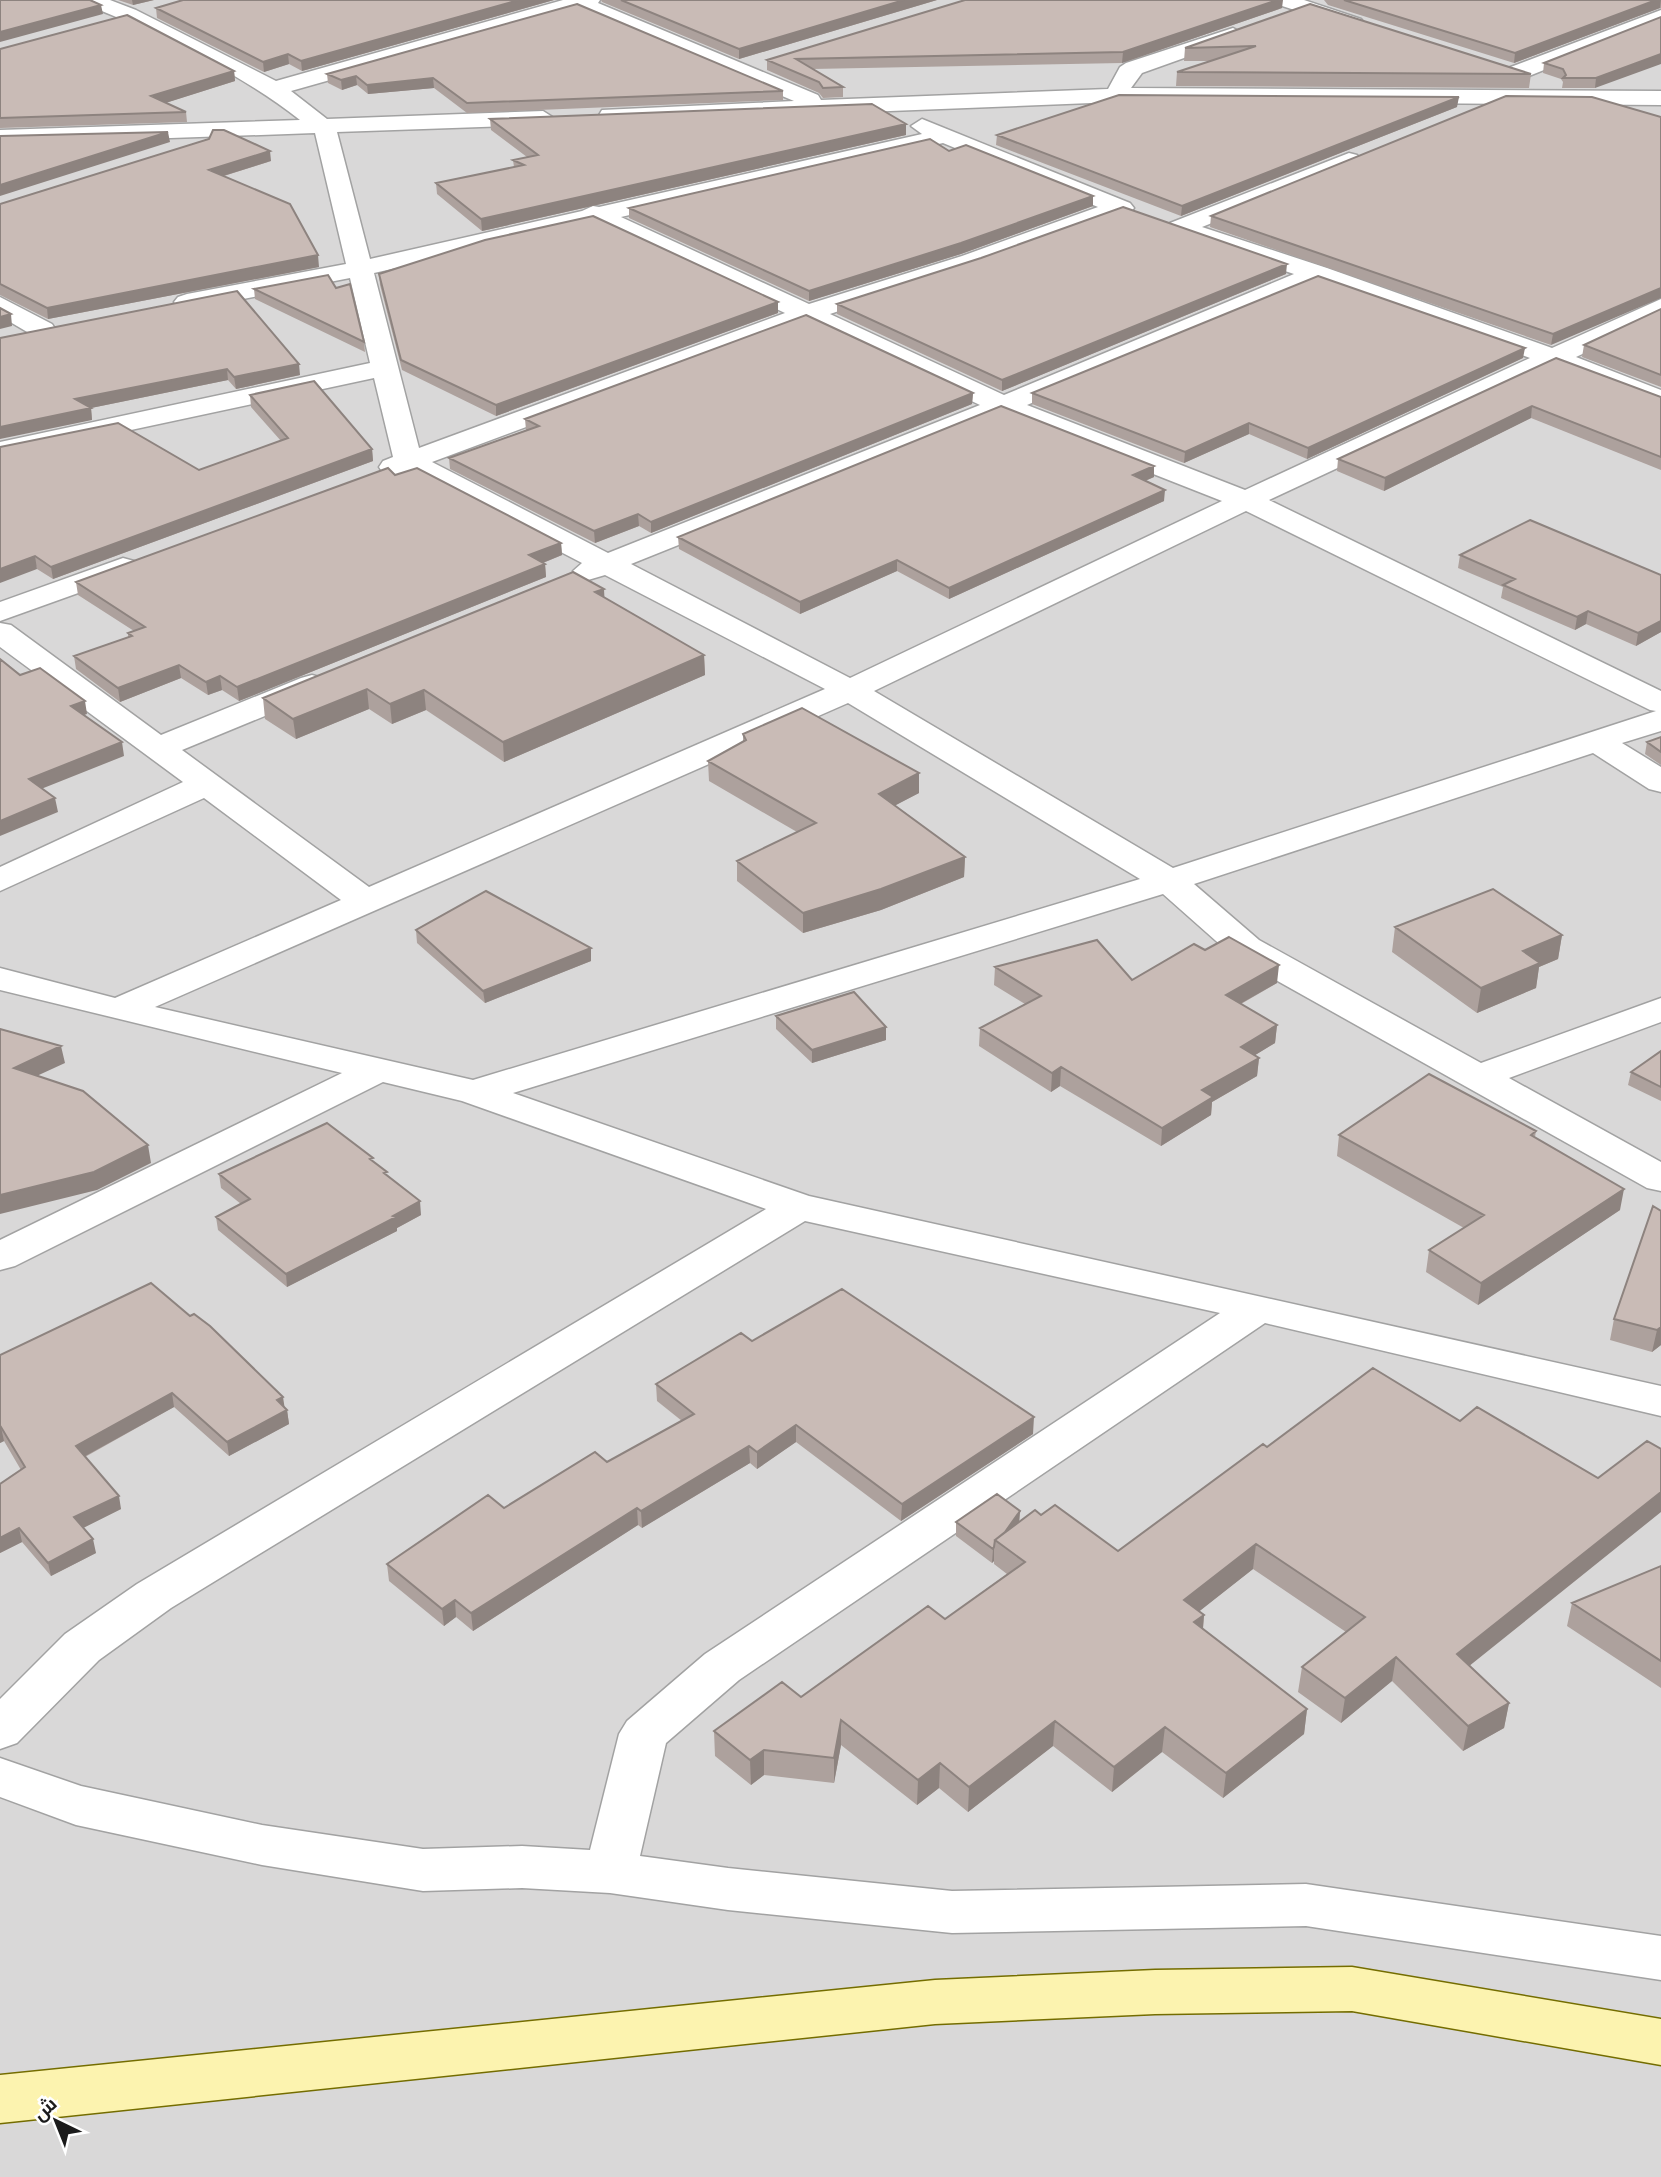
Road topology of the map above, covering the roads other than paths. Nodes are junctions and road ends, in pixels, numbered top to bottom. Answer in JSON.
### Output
{"nodes":[{"id":1,"x":91,"y":0,"type":"edge"},
{"id":2,"x":1283,"y":0,"type":"edge"},
{"id":3,"x":1335,"y":0,"type":"edge"},
{"id":4,"x":581,"y":1,"type":"edge"},
{"id":5,"x":164,"y":6,"type":"edge"},
{"id":6,"x":1310,"y":9,"type":"junction"},
{"id":7,"x":130,"y":14,"type":"junction"},
{"id":8,"x":1661,"y":16,"type":"edge"},
{"id":9,"x":91,"y":25,"type":"edge"},
{"id":10,"x":1374,"y":29,"type":"edge"},
{"id":11,"x":776,"y":59,"type":"edge"},
{"id":12,"x":1490,"y":65,"type":"edge"},
{"id":13,"x":737,"y":70,"type":"junction"},
{"id":14,"x":1514,"y":84,"type":"junction"},
{"id":15,"x":274,"y":89,"type":"junction"},
{"id":16,"x":1116,"y":95,"type":"junction"},
{"id":17,"x":1585,"y":96,"type":"junction"},
{"id":18,"x":1661,"y":98,"type":"edge"},
{"id":19,"x":871,"y":103,"type":"junction"},
{"id":20,"x":822,"y":105,"type":"junction"},
{"id":21,"x":587,"y":116,"type":"edge"},
{"id":22,"x":559,"y":117,"type":"edge"},
{"id":23,"x":1661,"y":119,"type":"edge"},
{"id":24,"x":1448,"y":121,"type":"edge"},
{"id":25,"x":325,"y":128,"type":"junction"},
{"id":26,"x":244,"y":129,"type":"junction"},
{"id":27,"x":42,"y":135,"type":"junction"},
{"id":28,"x":944,"y":136,"type":"junction"},
{"id":29,"x":0,"y":137,"type":"edge"},
{"id":30,"x":0,"y":149,"type":"edge"},
{"id":31,"x":1371,"y":152,"type":"edge"},
{"id":32,"x":167,"y":153,"type":"edge"},
{"id":33,"x":593,"y":214,"type":"junction"},
{"id":34,"x":1139,"y":214,"type":"junction"},
{"id":35,"x":1179,"y":228,"type":"junction"},
{"id":36,"x":359,"y":269,"type":"junction"},
{"id":37,"x":1318,"y":273,"type":"junction"},
{"id":38,"x":0,"y":305,"type":"edge"},
{"id":39,"x":161,"y":307,"type":"edge"},
{"id":40,"x":1661,"y":307,"type":"edge"},
{"id":41,"x":808,"y":313,"type":"junction"},
{"id":42,"x":69,"y":325,"type":"edge"},
{"id":43,"x":43,"y":330,"type":"junction"},
{"id":44,"x":11,"y":337,"type":"edge"},
{"id":45,"x":1554,"y":355,"type":"junction"},
{"id":46,"x":382,"y":368,"type":"junction"},
{"id":47,"x":1661,"y":400,"type":"edge"},
{"id":48,"x":1003,"y":405,"type":"junction"},
{"id":49,"x":0,"y":450,"type":"edge"},
{"id":50,"x":408,"y":461,"type":"junction"},
{"id":51,"x":370,"y":475,"type":"edge"},
{"id":52,"x":1247,"y":500,"type":"junction"},
{"id":53,"x":153,"y":556,"type":"edge"},
{"id":54,"x":605,"y":564,"type":"junction"},
{"id":55,"x":566,"y":580,"type":"edge"},
{"id":56,"x":0,"y":612,"type":"edge"},
{"id":57,"x":0,"y":632,"type":"edge"},
{"id":58,"x":336,"y":675,"type":"edge"},
{"id":59,"x":850,"y":690,"type":"junction"},
{"id":60,"x":1661,"y":704,"type":"edge"},
{"id":61,"x":1661,"y":720,"type":"edge"},
{"id":62,"x":1596,"y":741,"type":"junction"},
{"id":63,"x":157,"y":749,"type":"junction"},
{"id":64,"x":1661,"y":782,"type":"edge"},
{"id":65,"x":204,"y":785,"type":"junction"},
{"id":66,"x":0,"y":880,"type":"edge"},
{"id":67,"x":1169,"y":881,"type":"junction"},
{"id":68,"x":365,"y":901,"type":"junction"},
{"id":69,"x":0,"y":979,"type":"edge"},
{"id":70,"x":1661,"y":1009,"type":"edge"},
{"id":71,"x":118,"y":1010,"type":"junction"},
{"id":72,"x":378,"y":1070,"type":"junction"},
{"id":73,"x":1475,"y":1078,"type":"junction"},
{"id":74,"x":474,"y":1092,"type":"junction"},
{"id":75,"x":1661,"y":1179,"type":"edge"},
{"id":76,"x":799,"y":1207,"type":"junction"},
{"id":77,"x":0,"y":1257,"type":"edge"},
{"id":78,"x":1258,"y":1308,"type":"junction"},
{"id":79,"x":1661,"y":1401,"type":"edge"},
{"id":80,"x":0,"y":1730,"type":"edge"},
{"id":81,"x":0,"y":1777,"type":"edge"},
{"id":82,"x":610,"y":1872,"type":"junction"},
{"id":83,"x":1661,"y":1958,"type":"edge"},
{"id":84,"x":1661,"y":2042,"type":"edge"},
{"id":85,"x":0,"y":2099,"type":"edge"}],
"edges":[{"from":1,"to":7,"type":"street"},
{"from":2,"to":6,"type":"street"},
{"from":3,"to":6,"type":"street"},
{"from":4,"to":13,"type":"street"},
{"from":4,"to":15,"type":"street"},
{"from":5,"to":7,"type":"street"},
{"from":6,"to":10,"type":"street"},
{"from":6,"to":16,"type":"street"},
{"from":7,"to":9,"type":"street"},
{"from":7,"to":15,"type":"street"},
{"from":8,"to":14,"type":"street"},
{"from":11,"to":13,"type":"street"},
{"from":12,"to":14,"type":"street"},
{"from":13,"to":20,"type":"street"},
{"from":14,"to":16,"type":"street"},
{"from":14,"to":17,"type":"street"},
{"from":14,"to":24,"type":"street"},
{"from":15,"to":25,"type":"street"},
{"from":16,"to":19,"type":"street"},
{"from":17,"to":18,"type":"street"},
{"from":17,"to":23,"type":"street"},
{"from":19,"to":20,"type":"street"},
{"from":19,"to":28,"type":"street"},
{"from":20,"to":21,"type":"street"},
{"from":22,"to":25,"type":"street"},
{"from":25,"to":26,"type":"street"},
{"from":25,"to":36,"type":"street"},
{"from":26,"to":27,"type":"street"},
{"from":26,"to":32,"type":"street"},
{"from":27,"to":29,"type":"street"},
{"from":27,"to":30,"type":"street"},
{"from":28,"to":33,"type":"street"},
{"from":28,"to":34,"type":"street"},
{"from":31,"to":35,"type":"street"},
{"from":33,"to":36,"type":"street"},
{"from":33,"to":41,"type":"street"},
{"from":34,"to":35,"type":"street"},
{"from":34,"to":41,"type":"street"},
{"from":35,"to":37,"type":"street"},
{"from":36,"to":39,"type":"street"},
{"from":36,"to":46,"type":"street"},
{"from":37,"to":45,"type":"street"},
{"from":37,"to":48,"type":"street"},
{"from":38,"to":43,"type":"street"},
{"from":40,"to":45,"type":"street"},
{"from":41,"to":48,"type":"street"},
{"from":41,"to":50,"type":"street"},
{"from":42,"to":43,"type":"street"},
{"from":43,"to":44,"type":"street"},
{"from":45,"to":47,"type":"street"},
{"from":45,"to":52,"type":"street"},
{"from":46,"to":49,"type":"street"},
{"from":46,"to":50,"type":"street"},
{"from":48,"to":52,"type":"street"},
{"from":48,"to":54,"type":"street"},
{"from":50,"to":51,"type":"street"},
{"from":50,"to":54,"type":"street"},
{"from":52,"to":59,"type":"street"},
{"from":52,"to":60,"type":"street"},
{"from":53,"to":56,"type":"street"},
{"from":54,"to":55,"type":"street"},
{"from":54,"to":59,"type":"street"},
{"from":57,"to":63,"type":"street"},
{"from":58,"to":63,"type":"street"},
{"from":59,"to":67,"type":"street"},
{"from":59,"to":68,"type":"street"},
{"from":61,"to":62,"type":"street"},
{"from":62,"to":64,"type":"street"},
{"from":62,"to":67,"type":"street"},
{"from":63,"to":65,"type":"street"},
{"from":65,"to":66,"type":"street"},
{"from":65,"to":68,"type":"street"},
{"from":67,"to":73,"type":"street"},
{"from":67,"to":74,"type":"street"},
{"from":68,"to":71,"type":"street"},
{"from":69,"to":71,"type":"street"},
{"from":70,"to":73,"type":"street"},
{"from":71,"to":72,"type":"street"},
{"from":72,"to":74,"type":"street"},
{"from":72,"to":77,"type":"street"},
{"from":73,"to":75,"type":"street"},
{"from":74,"to":76,"type":"street"},
{"from":76,"to":78,"type":"street"},
{"from":76,"to":80,"type":"street"},
{"from":78,"to":79,"type":"street"},
{"from":78,"to":82,"type":"street"},
{"from":81,"to":82,"type":"street"},
{"from":82,"to":83,"type":"street"},
{"from":84,"to":85,"type":"main road"}]}
